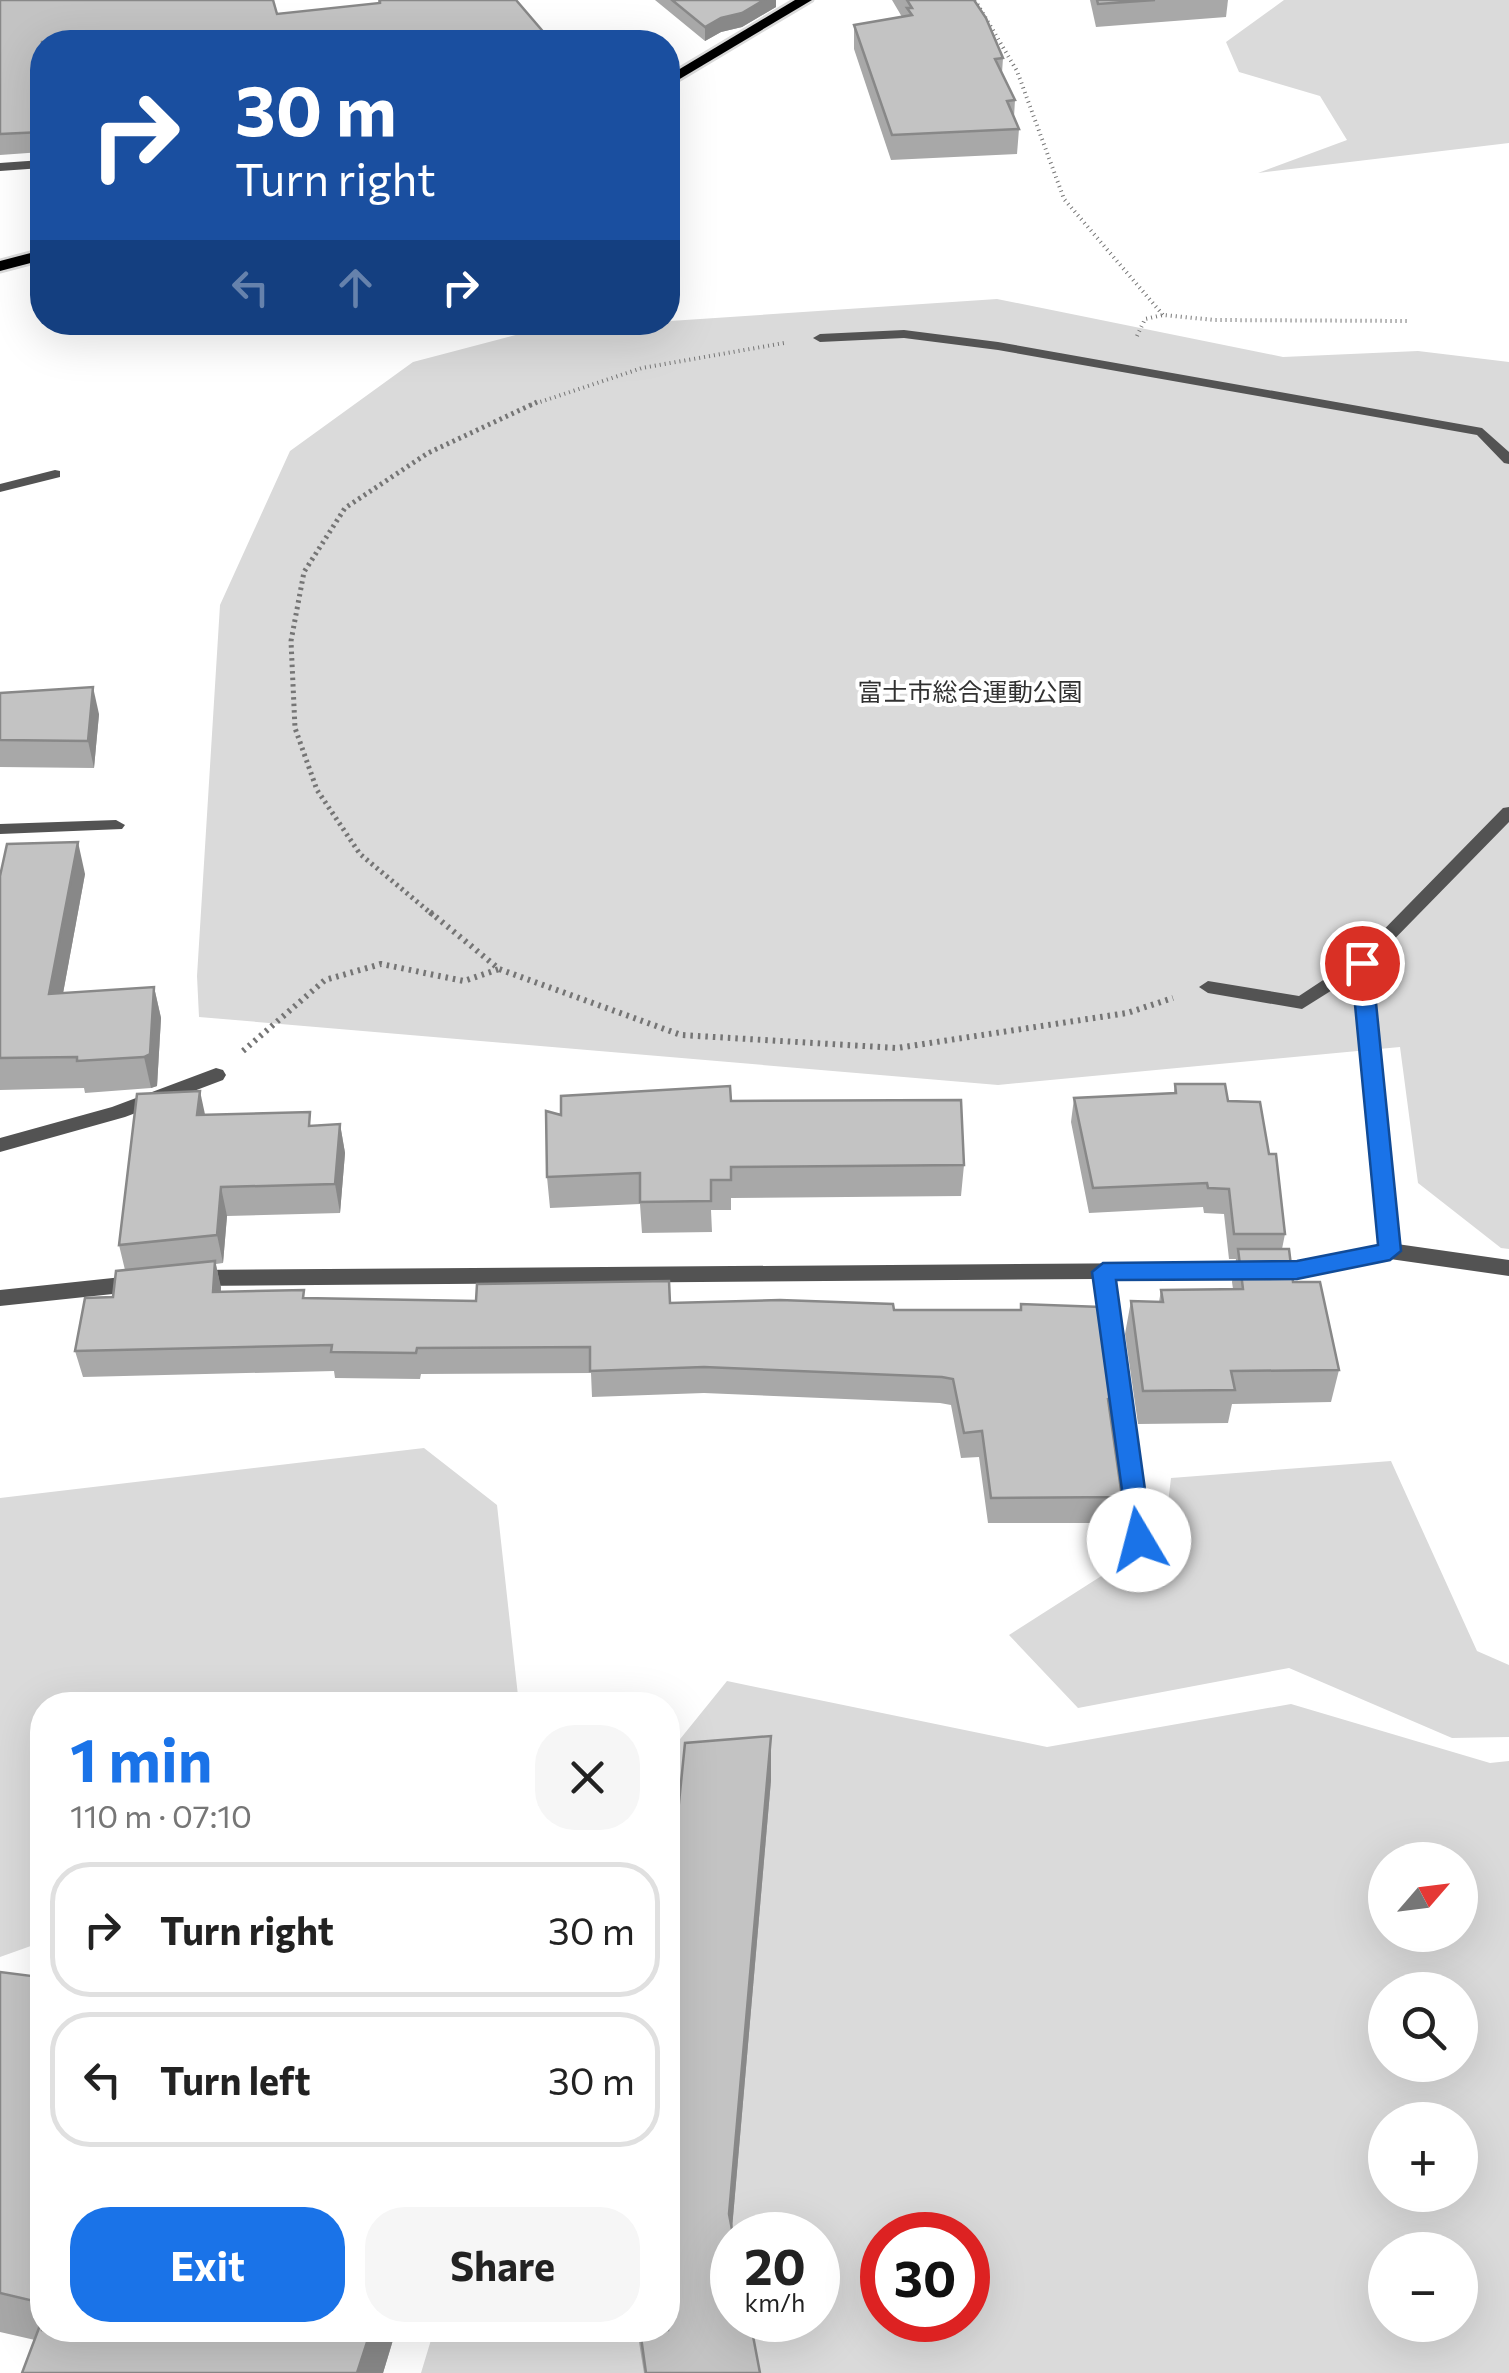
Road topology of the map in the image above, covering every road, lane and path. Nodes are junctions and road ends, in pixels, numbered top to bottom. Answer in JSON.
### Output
{"nodes":[{"id":1,"x":805,"y":0,"type":"edge"},
{"id":2,"x":975,"y":0,"type":"edge"},
{"id":3,"x":680,"y":75,"type":"edge"},
{"id":4,"x":30,"y":165,"type":"edge"},
{"id":5,"x":0,"y":167,"type":"edge"},
{"id":6,"x":30,"y":259,"type":"edge"},
{"id":7,"x":0,"y":266,"type":"edge"},
{"id":8,"x":1410,"y":321,"type":"dead end"},
{"id":9,"x":820,"y":338,"type":"joint"},
{"id":10,"x":1509,"y":460,"type":"edge"},
{"id":11,"x":55,"y":474,"type":"dead end"},
{"id":12,"x":0,"y":488,"type":"edge"},
{"id":13,"x":1509,"y":812,"type":"edge"},
{"id":14,"x":116,"y":826,"type":"dead end"},
{"id":15,"x":0,"y":829,"type":"edge"},
{"id":16,"x":1362,"y":963,"type":"junction"},
{"id":17,"x":499,"y":970,"type":"junction"},
{"id":18,"x":1208,"y":986,"type":"joint"},
{"id":19,"x":216,"y":1075,"type":"joint"},
{"id":20,"x":0,"y":1146,"type":"edge"},
{"id":21,"x":1390,"y":1251,"type":"junction"},
{"id":22,"x":1509,"y":1268,"type":"edge"},
{"id":23,"x":1103,"y":1272,"type":"junction"},
{"id":24,"x":0,"y":1298,"type":"edge"},
{"id":25,"x":1139,"y":1540,"type":"dead end"}],
"edges":[{"from":1,"to":3,"type":"main road"},
{"from":2,"to":8,"type":"path"},
{"from":4,"to":5,"type":"street"},
{"from":6,"to":7,"type":"main road"},
{"from":9,"to":10,"type":"street"},
{"from":9,"to":17,"type":"path"},
{"from":11,"to":12,"type":"street"},
{"from":13,"to":16,"type":"street"},
{"from":14,"to":15,"type":"street"},
{"from":16,"to":18,"type":"street"},
{"from":16,"to":21,"type":"street"},
{"from":17,"to":18,"type":"path"},
{"from":17,"to":19,"type":"path"},
{"from":19,"to":20,"type":"street"},
{"from":21,"to":22,"type":"street"},
{"from":21,"to":23,"type":"street"},
{"from":23,"to":24,"type":"street"},
{"from":23,"to":25,"type":"street"}]}
